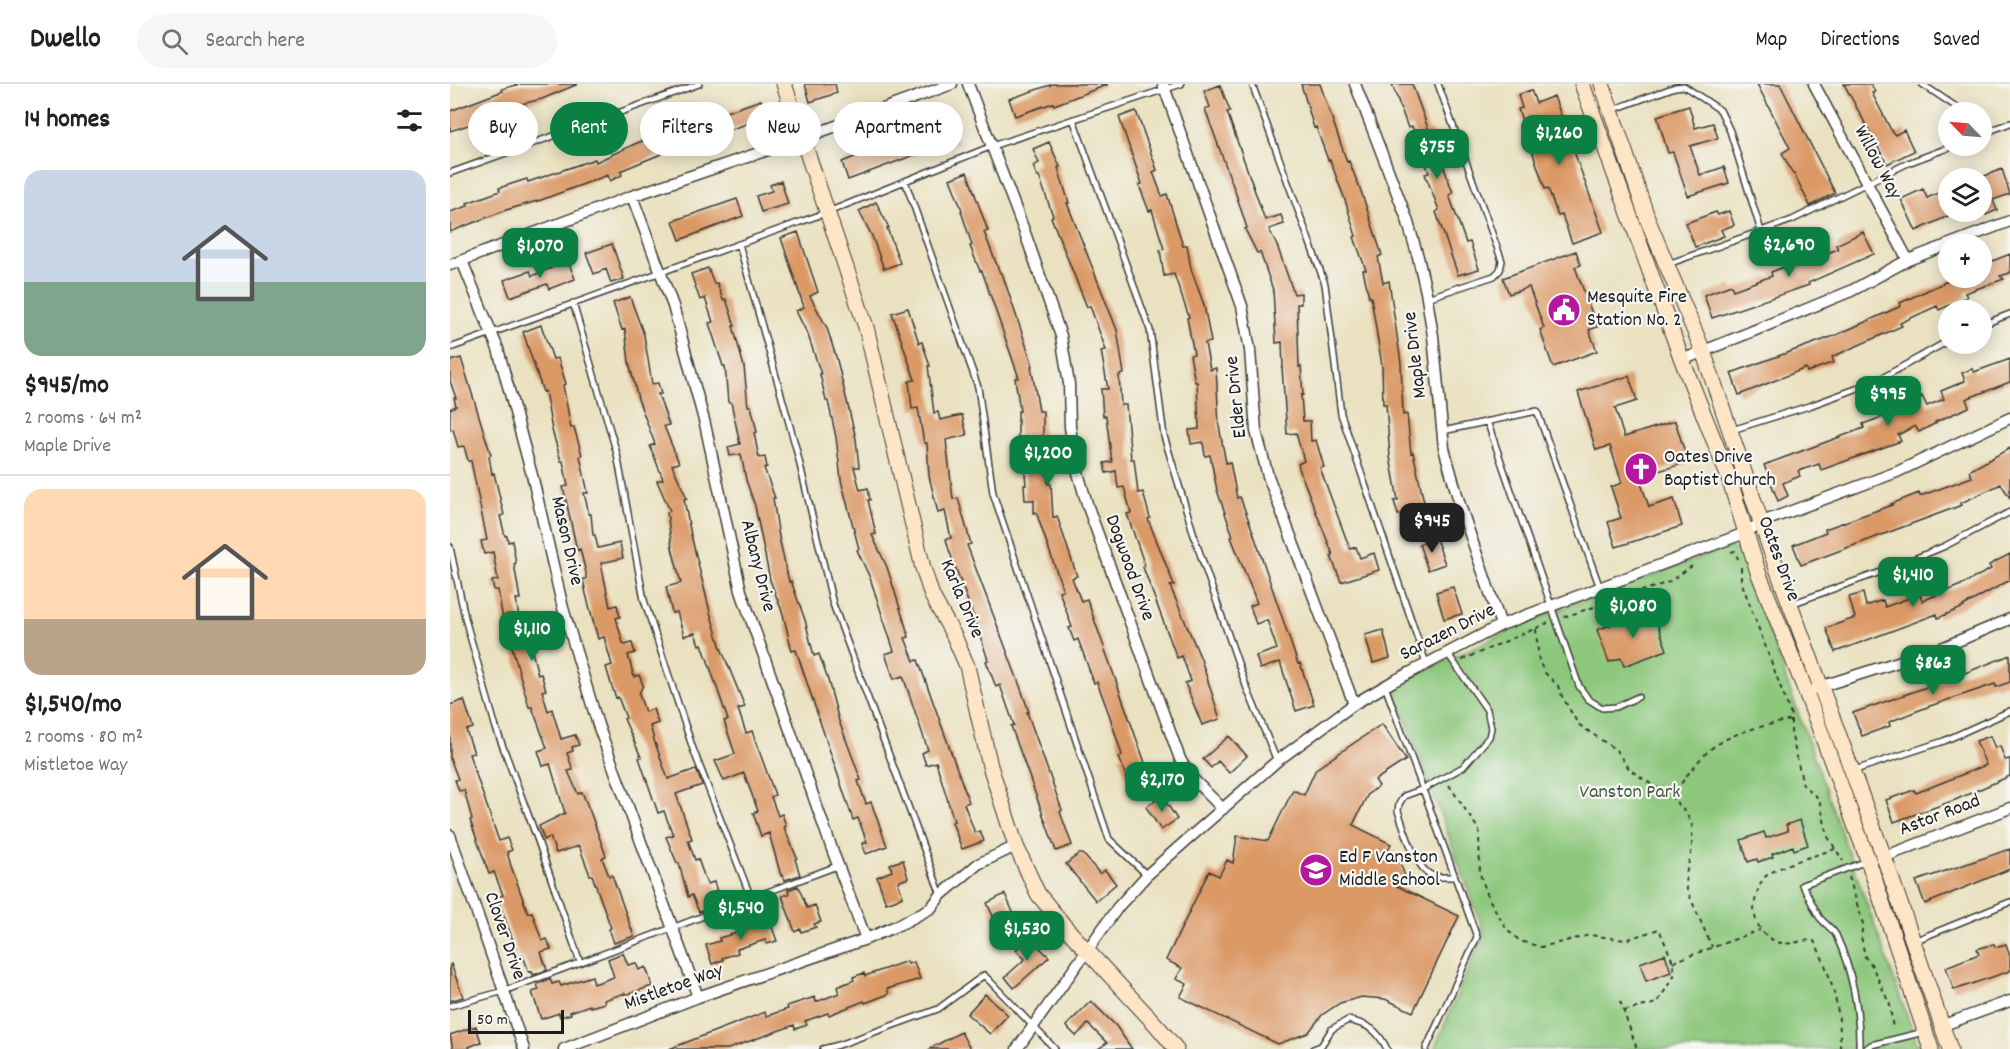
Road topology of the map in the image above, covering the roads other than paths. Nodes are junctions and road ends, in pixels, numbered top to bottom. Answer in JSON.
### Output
{"nodes":[{"id":1,"x":699,"y":84,"type":"edge"},
{"id":2,"x":784,"y":84,"type":"edge"},
{"id":3,"x":952,"y":84,"type":"edge"},
{"id":4,"x":968,"y":84,"type":"edge"},
{"id":5,"x":1182,"y":84,"type":"edge"},
{"id":6,"x":1252,"y":84,"type":"edge"},
{"id":7,"x":1355,"y":84,"type":"edge"},
{"id":8,"x":1438,"y":84,"type":"edge"},
{"id":9,"x":1582,"y":84,"type":"edge"},
{"id":10,"x":1602,"y":84,"type":"edge"},
{"id":11,"x":1814,"y":84,"type":"edge"},
{"id":12,"x":1922,"y":84,"type":"edge"},
{"id":13,"x":1164,"y":86,"type":"edge"},
{"id":14,"x":790,"y":102,"type":"edge"},
{"id":15,"x":1949,"y":102,"type":"edge"},
{"id":16,"x":1611,"y":110,"type":"junction"},
{"id":17,"x":1073,"y":119,"type":"junction"},
{"id":18,"x":2010,"y":123,"type":"edge"},
{"id":19,"x":1992,"y":130,"type":"edge"},
{"id":20,"x":821,"y":131,"type":"edge"},
{"id":21,"x":992,"y":146,"type":"junction"},
{"id":22,"x":1938,"y":152,"type":"edge"},
{"id":23,"x":749,"y":156,"type":"edge"},
{"id":24,"x":808,"y":156,"type":"edge"},
{"id":25,"x":450,"y":173,"type":"edge"},
{"id":26,"x":905,"y":181,"type":"junction"},
{"id":27,"x":1868,"y":185,"type":"junction"},
{"id":28,"x":632,"y":196,"type":"junction"},
{"id":29,"x":828,"y":212,"type":"junction"},
{"id":30,"x":2010,"y":220,"type":"edge"},
{"id":31,"x":1761,"y":231,"type":"junction"},
{"id":32,"x":739,"y":244,"type":"junction"},
{"id":33,"x":1908,"y":260,"type":"junction"},
{"id":34,"x":462,"y":261,"type":"junction"},
{"id":35,"x":1666,"y":264,"type":"junction"},
{"id":36,"x":450,"y":265,"type":"edge"},
{"id":37,"x":660,"y":272,"type":"junction"},
{"id":38,"x":1427,"y":298,"type":"junction"},
{"id":39,"x":573,"y":303,"type":"junction"},
{"id":40,"x":2010,"y":314,"type":"edge"},
{"id":41,"x":1992,"y":321,"type":"edge"},
{"id":42,"x":491,"y":333,"type":"junction"},
{"id":43,"x":1938,"y":347,"type":"edge"},
{"id":44,"x":450,"y":348,"type":"edge"},
{"id":45,"x":1702,"y":351,"type":"junction"},
{"id":46,"x":1682,"y":360,"type":"junction"},
{"id":47,"x":2010,"y":418,"type":"edge"},
{"id":48,"x":1487,"y":421,"type":"junction"},
{"id":49,"x":1730,"y":430,"type":"junction"},
{"id":50,"x":1443,"y":431,"type":"junction"},
{"id":51,"x":2010,"y":512,"type":"edge"},
{"id":52,"x":1762,"y":522,"type":"junction"},
{"id":53,"x":1745,"y":533,"type":"junction"},
{"id":54,"x":450,"y":547,"type":"edge"},
{"id":55,"x":1600,"y":588,"type":"junction"},
{"id":56,"x":1790,"y":604,"type":"junction"},
{"id":57,"x":1551,"y":606,"type":"junction"},
{"id":58,"x":2010,"y":618,"type":"edge"},
{"id":59,"x":1501,"y":625,"type":"junction"},
{"id":60,"x":1450,"y":657,"type":"junction"},
{"id":61,"x":1426,"y":664,"type":"junction"},
{"id":62,"x":1385,"y":686,"type":"junction"},
{"id":63,"x":1821,"y":686,"type":"junction"},
{"id":64,"x":1806,"y":692,"type":"junction"},
{"id":65,"x":1638,"y":697,"type":"dead end"},
{"id":66,"x":1354,"y":704,"type":"junction"},
{"id":67,"x":2010,"y":711,"type":"edge"},
{"id":68,"x":1277,"y":761,"type":"junction"},
{"id":69,"x":1852,"y":771,"type":"junction"},
{"id":70,"x":1423,"y":789,"type":"junction"},
{"id":71,"x":2010,"y":808,"type":"edge"},
{"id":72,"x":1223,"y":809,"type":"junction"},
{"id":73,"x":450,"y":835,"type":"edge"},
{"id":74,"x":1016,"y":846,"type":"junction"},
{"id":75,"x":1884,"y":857,"type":"junction"},
{"id":76,"x":1868,"y":860,"type":"junction"},
{"id":77,"x":838,"y":866,"type":"junction"},
{"id":78,"x":1147,"y":875,"type":"junction"},
{"id":79,"x":1455,"y":878,"type":"junction"},
{"id":80,"x":941,"y":895,"type":"junction"},
{"id":81,"x":751,"y":898,"type":"junction"},
{"id":82,"x":2010,"y":902,"type":"edge"},
{"id":83,"x":673,"y":928,"type":"junction"},
{"id":84,"x":866,"y":939,"type":"junction"},
{"id":85,"x":1912,"y":941,"type":"junction"},
{"id":86,"x":1088,"y":951,"type":"junction"},
{"id":87,"x":580,"y":962,"type":"junction"},
{"id":88,"x":504,"y":991,"type":"junction"},
{"id":89,"x":699,"y":998,"type":"junction"},
{"id":90,"x":2010,"y":1001,"type":"edge"},
{"id":91,"x":450,"y":1006,"type":"edge"},
{"id":92,"x":1035,"y":1026,"type":"junction"},
{"id":93,"x":1941,"y":1026,"type":"junction"},
{"id":94,"x":1925,"y":1032,"type":"junction"},
{"id":95,"x":1321,"y":1047,"type":"edge"},
{"id":96,"x":524,"y":1049,"type":"edge"},
{"id":97,"x":564,"y":1049,"type":"edge"},
{"id":98,"x":823,"y":1049,"type":"edge"},
{"id":99,"x":1017,"y":1049,"type":"edge"},
{"id":100,"x":1055,"y":1049,"type":"edge"},
{"id":101,"x":1176,"y":1049,"type":"edge"},
{"id":102,"x":1313,"y":1049,"type":"edge"},
{"id":103,"x":1387,"y":1049,"type":"edge"},
{"id":104,"x":1426,"y":1049,"type":"edge"},
{"id":105,"x":1859,"y":1049,"type":"edge"},
{"id":106,"x":1866,"y":1049,"type":"edge"},
{"id":107,"x":1931,"y":1049,"type":"edge"},
{"id":108,"x":1950,"y":1049,"type":"edge"}],
"edges":[{"from":1,"to":25,"type":"lane"},
{"from":2,"to":14,"type":"main road","name":"Karla Drive"},
{"from":3,"to":20,"type":"street"},
{"from":4,"to":21,"type":"street","name":"Dogwood Drive"},
{"from":5,"to":13,"type":"lane"},
{"from":6,"to":61,"type":"lane"},
{"from":7,"to":38,"type":"street","name":"Maple Drive"},
{"from":8,"to":38,"type":"lane"},
{"from":9,"to":46,"type":"main road","name":"Oates Drive"},
{"from":10,"to":16,"type":"main road","name":"Oates Drive"},
{"from":11,"to":27,"type":"street","name":"Willow Way"},
{"from":12,"to":15,"type":"lane"},
{"from":13,"to":17,"type":"lane"},
{"from":13,"to":66,"type":"street","name":"Elder Drive"},
{"from":16,"to":31,"type":"lane"},
{"from":16,"to":35,"type":"main road","name":"Oates Drive"},
{"from":17,"to":21,"type":"lane"},
{"from":17,"to":68,"type":"lane"},
{"from":18,"to":19,"type":"lane"},
{"from":21,"to":26,"type":"lane"},
{"from":21,"to":72,"type":"street","name":"Dogwood Drive"},
{"from":22,"to":27,"type":"lane"},
{"from":23,"to":28,"type":"street"},
{"from":24,"to":29,"type":"main road","name":"Karla Drive"},
{"from":26,"to":29,"type":"lane"},
{"from":26,"to":78,"type":"lane"},
{"from":27,"to":31,"type":"lane"},
{"from":27,"to":33,"type":"street","name":"Willow Way"},
{"from":28,"to":34,"type":"street"},
{"from":28,"to":37,"type":"street","name":"Albany Drive"},
{"from":29,"to":32,"type":"lane"},
{"from":29,"to":74,"type":"main road","name":"Karla Drive"},
{"from":30,"to":33,"type":"street"},
{"from":31,"to":35,"type":"lane"},
{"from":32,"to":37,"type":"lane"},
{"from":32,"to":80,"type":"lane"},
{"from":33,"to":45,"type":"street"},
{"from":34,"to":36,"type":"street"},
{"from":34,"to":42,"type":"street","name":"Mason Drive"},
{"from":35,"to":45,"type":"main road","name":"Oates Drive"},
{"from":37,"to":39,"type":"lane"},
{"from":37,"to":77,"type":"street","name":"Albany Drive"},
{"from":38,"to":50,"type":"street","name":"Maple Drive"},
{"from":39,"to":42,"type":"lane"},
{"from":39,"to":81,"type":"lane"},
{"from":40,"to":41,"type":"lane"},
{"from":42,"to":44,"type":"lane"},
{"from":42,"to":83,"type":"street","name":"Mason Drive"},
{"from":43,"to":49,"type":"lane"},
{"from":45,"to":46,"type":"street"},
{"from":45,"to":49,"type":"main road","name":"Oates Drive"},
{"from":46,"to":53,"type":"main road","name":"Oates Drive"},
{"from":47,"to":52,"type":"street","name":"Sarazen Drive"},
{"from":48,"to":50,"type":"lane"},
{"from":48,"to":55,"type":"lane"},
{"from":48,"to":57,"type":"lane"},
{"from":49,"to":52,"type":"main road","name":"Oates Drive"},
{"from":50,"to":59,"type":"street","name":"Maple Drive"},
{"from":51,"to":56,"type":"lane"},
{"from":52,"to":53,"type":"street","name":"Sarazen Drive"},
{"from":52,"to":56,"type":"main road","name":"Oates Drive"},
{"from":53,"to":55,"type":"street","name":"Sarazen Drive"},
{"from":53,"to":64,"type":"main road","name":"Oates Drive"},
{"from":54,"to":87,"type":"lane"},
{"from":55,"to":57,"type":"street","name":"Sarazen Drive"},
{"from":56,"to":63,"type":"main road","name":"Oates Drive"},
{"from":57,"to":59,"type":"street","name":"Sarazen Drive"},
{"from":57,"to":65,"type":"lane"},
{"from":58,"to":63,"type":"street"},
{"from":59,"to":60,"type":"street","name":"Sarazen Drive"},
{"from":60,"to":61,"type":"street","name":"Sarazen Drive"},
{"from":60,"to":70,"type":"lane"},
{"from":61,"to":62,"type":"street","name":"Sarazen Drive"},
{"from":62,"to":66,"type":"street","name":"Sarazen Drive"},
{"from":62,"to":70,"type":"lane"},
{"from":63,"to":64,"type":"street"},
{"from":63,"to":69,"type":"main road","name":"Oates Drive"},
{"from":64,"to":76,"type":"main road","name":"Oates Drive"},
{"from":66,"to":68,"type":"street","name":"Sarazen Drive"},
{"from":67,"to":69,"type":"lane"},
{"from":68,"to":72,"type":"street","name":"Sarazen Drive"},
{"from":69,"to":75,"type":"main road","name":"Oates Drive"},
{"from":70,"to":79,"type":"lane"},
{"from":70,"to":79,"type":"lane"},
{"from":71,"to":75,"type":"street","name":"Astor Road"},
{"from":72,"to":78,"type":"street","name":"Sarazen Drive"},
{"from":73,"to":88,"type":"street","name":"Clover Drive"},
{"from":74,"to":80,"type":"street","name":"Mistletoe Way"},
{"from":74,"to":86,"type":"main road","name":"Karla Drive"},
{"from":75,"to":76,"type":"main road"},
{"from":75,"to":85,"type":"main road","name":"Oates Drive"},
{"from":76,"to":94,"type":"main road","name":"Oates Drive"},
{"from":76,"to":105,"type":"lane"},
{"from":77,"to":81,"type":"lane"},
{"from":77,"to":84,"type":"street","name":"Albany Drive"},
{"from":78,"to":86,"type":"street","name":"Sarazen Drive"},
{"from":79,"to":104,"type":"lane"},
{"from":80,"to":84,"type":"street","name":"Mistletoe Way"},
{"from":81,"to":83,"type":"lane"},
{"from":82,"to":85,"type":"lane"},
{"from":83,"to":87,"type":"lane"},
{"from":83,"to":89,"type":"street","name":"Mason Drive"},
{"from":84,"to":89,"type":"street","name":"Mistletoe Way"},
{"from":85,"to":93,"type":"main road","name":"Oates Drive"},
{"from":86,"to":92,"type":"street","name":"Sarazen Drive"},
{"from":86,"to":101,"type":"main road","name":"Karla Drive"},
{"from":87,"to":88,"type":"lane"},
{"from":88,"to":91,"type":"lane"},
{"from":88,"to":96,"type":"street","name":"Clover Drive"},
{"from":89,"to":97,"type":"street","name":"Mistletoe Way"},
{"from":90,"to":93,"type":"street"},
{"from":92,"to":98,"type":"lane"},
{"from":92,"to":99,"type":"street","name":"Sarazen Drive"},
{"from":92,"to":100,"type":"lane"},
{"from":93,"to":94,"type":"main road"},
{"from":93,"to":108,"type":"main road","name":"Oates Drive"},
{"from":94,"to":106,"type":"lane"},
{"from":94,"to":107,"type":"main road","name":"Oates Drive"},
{"from":95,"to":102,"type":"lane"},
{"from":95,"to":103,"type":"lane"}]}
